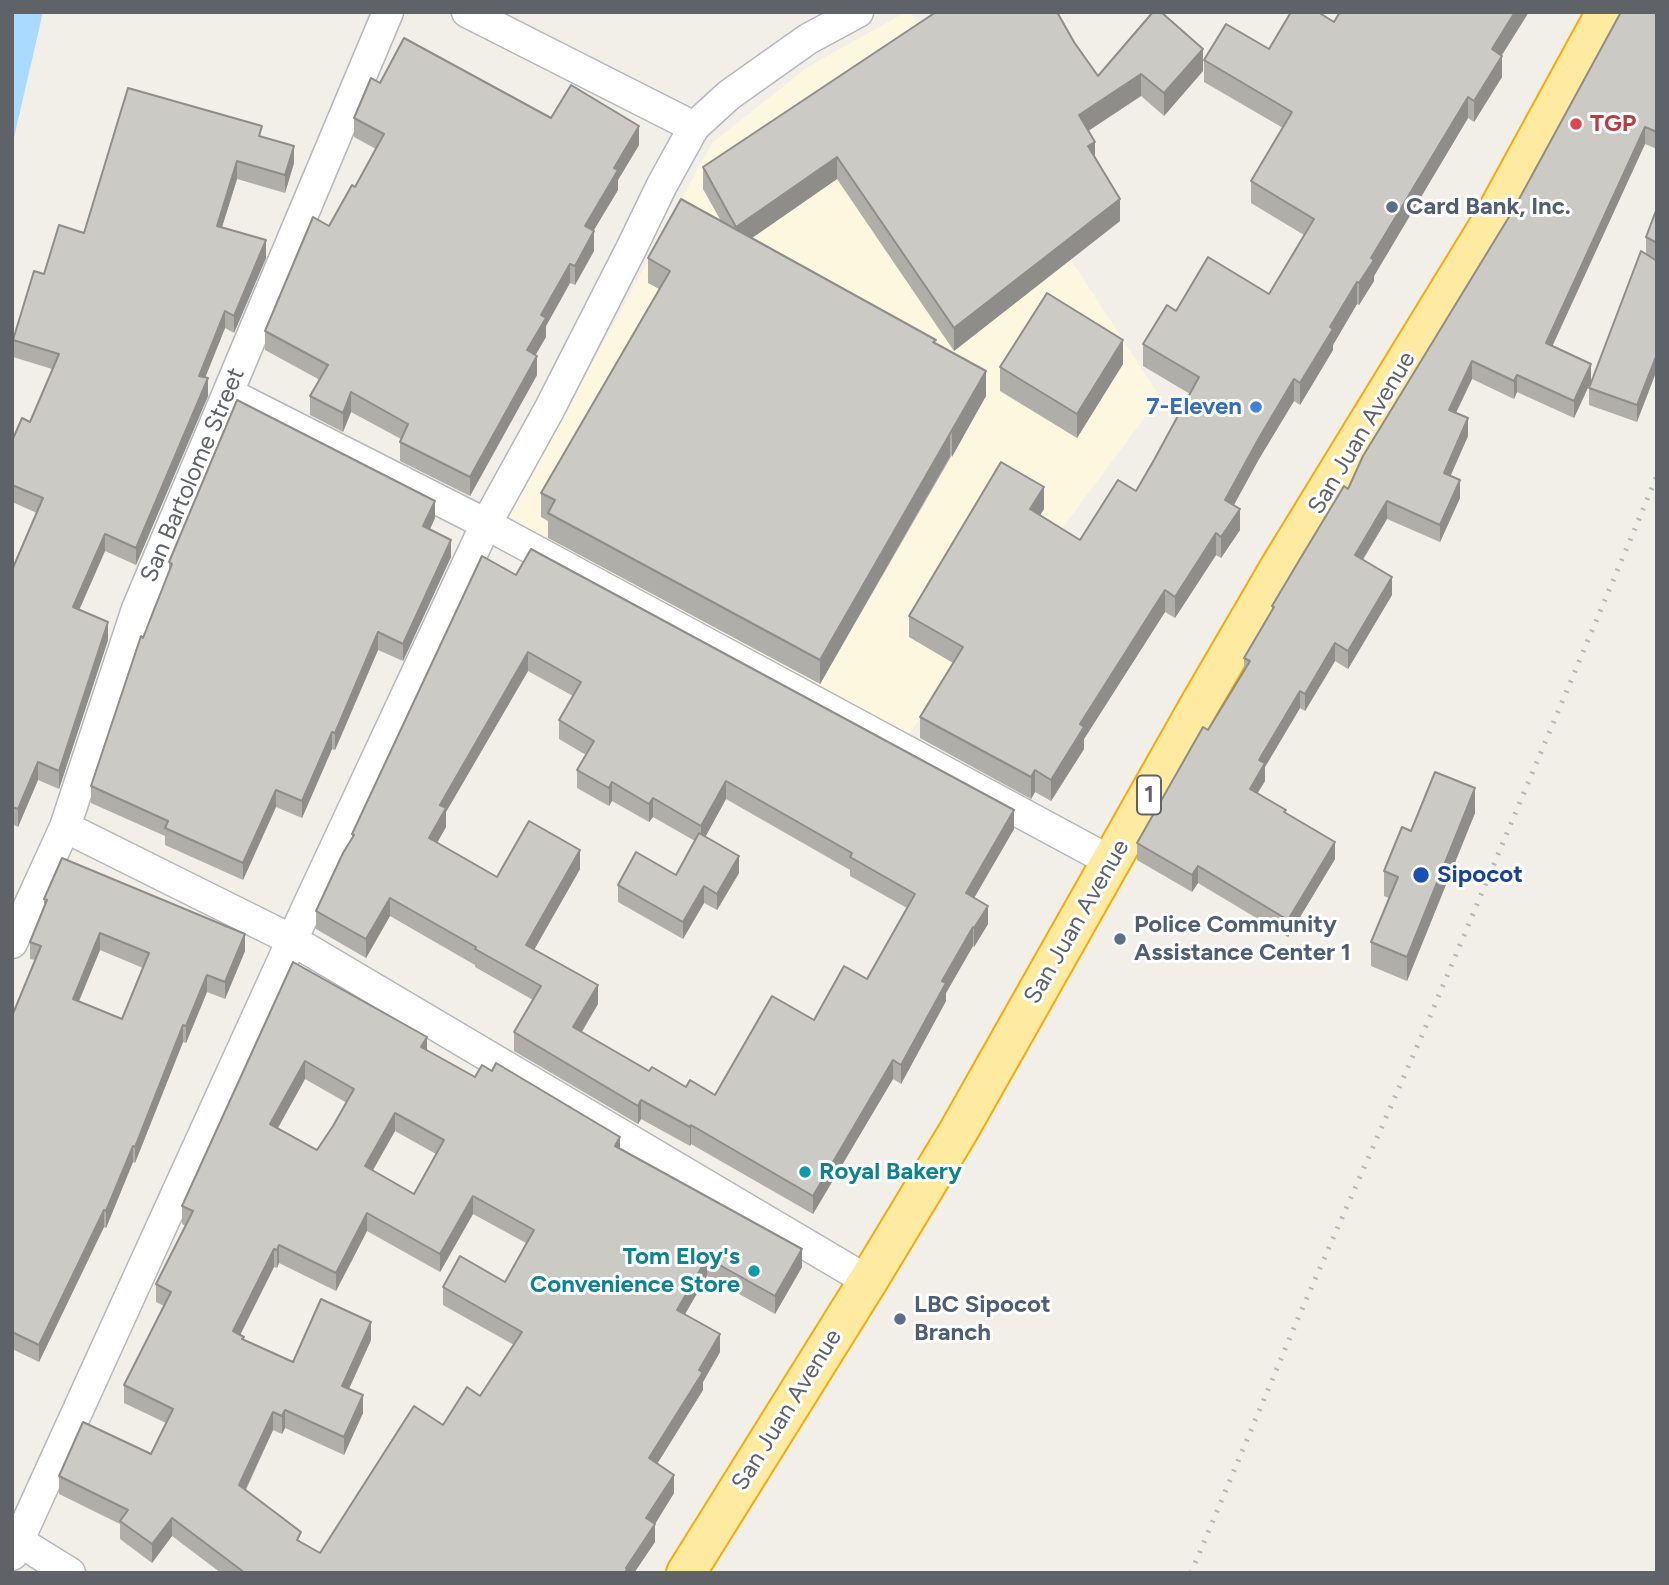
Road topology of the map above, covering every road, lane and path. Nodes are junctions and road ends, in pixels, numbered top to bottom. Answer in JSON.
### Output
{"nodes":[{"id":1,"x":388,"y":12,"type":"edge"},
{"id":2,"x":467,"y":12,"type":"edge"},
{"id":3,"x":858,"y":12,"type":"edge"},
{"id":4,"x":1606,"y":12,"type":"edge"},
{"id":5,"x":694,"y":127,"type":"junction"},
{"id":6,"x":228,"y":393,"type":"junction"},
{"id":7,"x":485,"y":524,"type":"junction"},
{"id":8,"x":65,"y":827,"type":"junction"},
{"id":9,"x":1112,"y":862,"type":"junction"},
{"id":10,"x":292,"y":940,"type":"junction"},
{"id":11,"x":12,"y":943,"type":"edge"},
{"id":12,"x":868,"y":1281,"type":"junction"},
{"id":13,"x":15,"y":1545,"type":"edge"},
{"id":14,"x":70,"y":1573,"type":"edge"},
{"id":15,"x":686,"y":1573,"type":"edge"}],
"edges":[{"from":1,"to":6,"type":"street","name":"San Bartolome Street"},
{"from":2,"to":5,"type":"street"},
{"from":3,"to":5,"type":"street"},
{"from":4,"to":9,"type":"highway","name":"San Juan Avenue","number":"1"},
{"from":5,"to":7,"type":"street"},
{"from":6,"to":7,"type":"street"},
{"from":6,"to":8,"type":"street","name":"San Bartolome Street"},
{"from":7,"to":9,"type":"street"},
{"from":7,"to":10,"type":"street"},
{"from":8,"to":10,"type":"street"},
{"from":8,"to":11,"type":"street","name":"San Bartolome Street"},
{"from":9,"to":12,"type":"highway","name":"San Juan Avenue","number":"1"},
{"from":10,"to":12,"type":"street"},
{"from":10,"to":13,"type":"street"},
{"from":12,"to":15,"type":"highway","name":"San Juan Avenue","number":"1"},
{"from":13,"to":14,"type":"street"}]}
